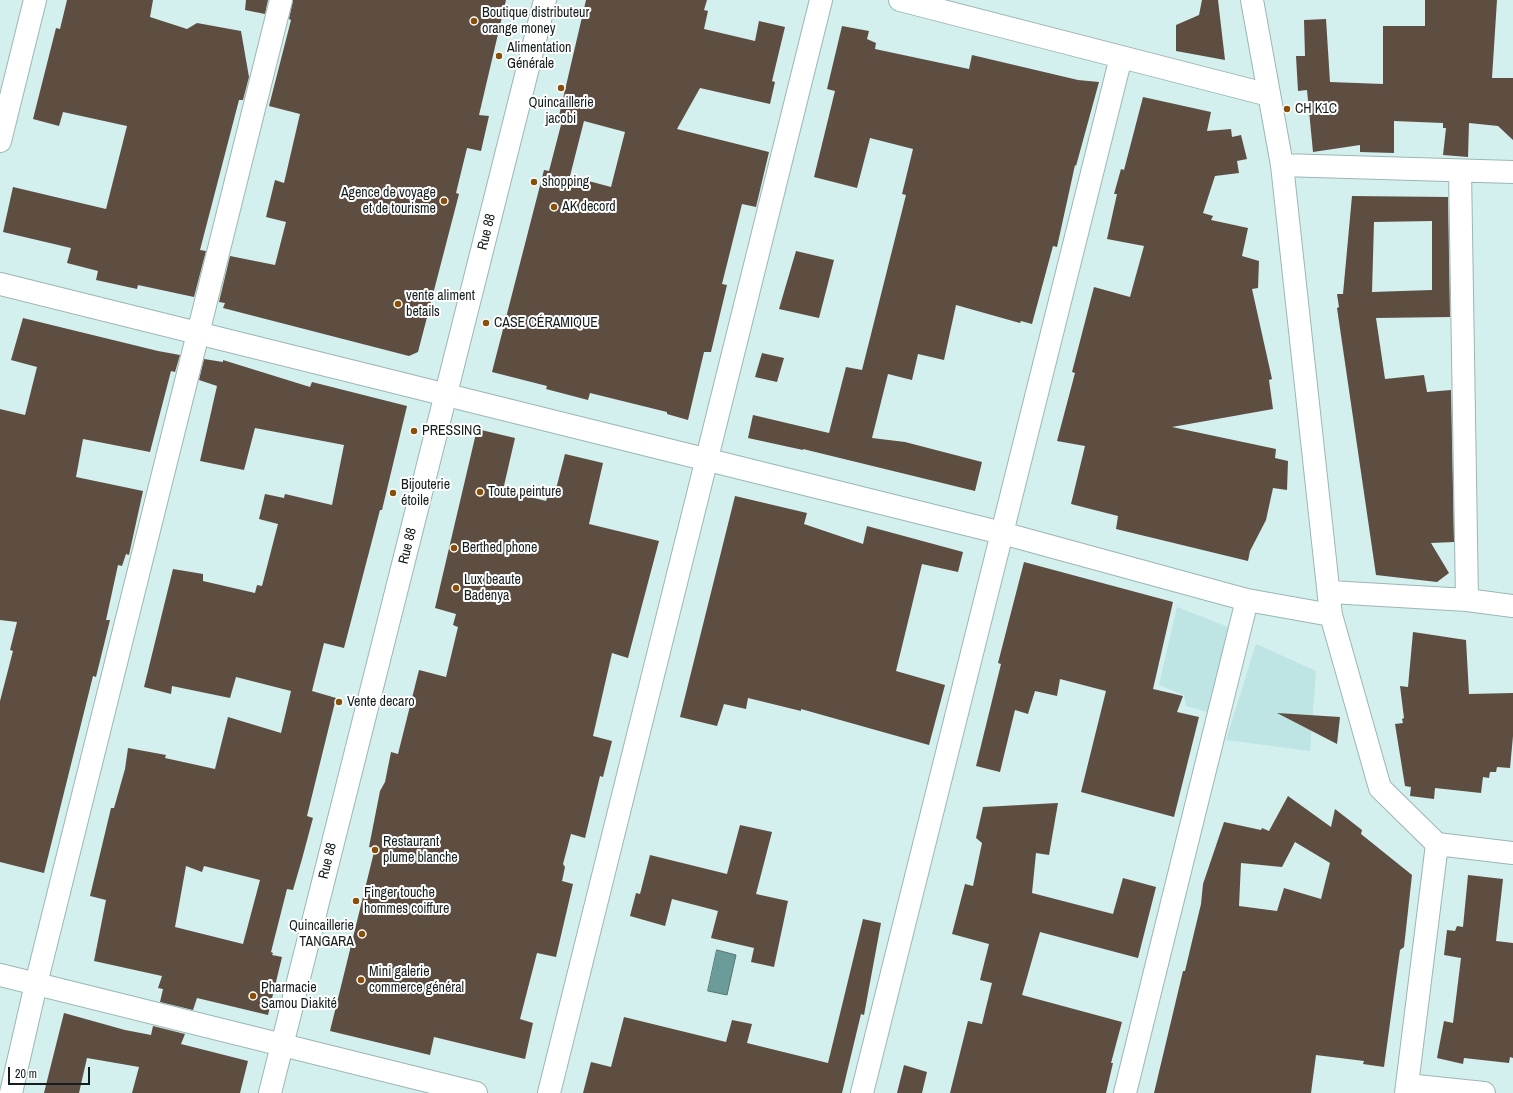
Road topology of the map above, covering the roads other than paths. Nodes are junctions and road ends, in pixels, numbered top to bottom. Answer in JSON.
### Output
{"nodes":[{"id":1,"x":35,"y":0,"type":"edge"},
{"id":2,"x":281,"y":0,"type":"edge"},
{"id":3,"x":545,"y":0,"type":"edge"},
{"id":4,"x":821,"y":0,"type":"edge"},
{"id":5,"x":900,"y":0,"type":"edge"},
{"id":6,"x":1252,"y":0,"type":"edge"},
{"id":7,"x":1121,"y":57,"type":"junction"},
{"id":8,"x":1270,"y":95,"type":"junction"},
{"id":9,"x":0,"y":141,"type":"edge"},
{"id":10,"x":1282,"y":165,"type":"junction"},
{"id":11,"x":1460,"y":171,"type":"junction"},
{"id":12,"x":1513,"y":172,"type":"edge"},
{"id":13,"x":0,"y":284,"type":"edge"},
{"id":14,"x":198,"y":333,"type":"junction"},
{"id":15,"x":446,"y":395,"type":"junction"},
{"id":16,"x":706,"y":460,"type":"junction"},
{"id":17,"x":1002,"y":533,"type":"junction"},
{"id":18,"x":1330,"y":592,"type":"junction"},
{"id":19,"x":1247,"y":600,"type":"junction"},
{"id":20,"x":1467,"y":600,"type":"junction"},
{"id":21,"x":1513,"y":606,"type":"edge"},
{"id":22,"x":1331,"y":615,"type":"junction"},
{"id":23,"x":1437,"y":844,"type":"junction"},
{"id":24,"x":1513,"y":852,"type":"edge"},
{"id":25,"x":0,"y":975,"type":"edge"},
{"id":26,"x":36,"y":984,"type":"junction"},
{"id":27,"x":282,"y":1045,"type":"junction"},
{"id":28,"x":1407,"y":1089,"type":"edge"},
{"id":29,"x":11,"y":1093,"type":"edge"},
{"id":30,"x":270,"y":1093,"type":"edge"},
{"id":31,"x":476,"y":1093,"type":"edge"},
{"id":32,"x":549,"y":1093,"type":"edge"},
{"id":33,"x":862,"y":1093,"type":"edge"},
{"id":34,"x":1125,"y":1093,"type":"edge"},
{"id":35,"x":1484,"y":1093,"type":"edge"}],
"edges":[{"from":1,"to":9,"type":"street"},
{"from":2,"to":14,"type":"street"},
{"from":3,"to":15,"type":"street","name":"Rue 88"},
{"from":4,"to":16,"type":"street"},
{"from":5,"to":7,"type":"street"},
{"from":6,"to":8,"type":"street"},
{"from":7,"to":8,"type":"street"},
{"from":7,"to":17,"type":"street"},
{"from":8,"to":10,"type":"street"},
{"from":10,"to":11,"type":"street"},
{"from":10,"to":18,"type":"street"},
{"from":11,"to":12,"type":"street"},
{"from":11,"to":20,"type":"street"},
{"from":13,"to":14,"type":"street"},
{"from":14,"to":15,"type":"street"},
{"from":14,"to":26,"type":"street"},
{"from":15,"to":16,"type":"street"},
{"from":15,"to":27,"type":"street","name":"Rue 88"},
{"from":16,"to":17,"type":"street"},
{"from":16,"to":32,"type":"street"},
{"from":17,"to":19,"type":"street"},
{"from":17,"to":33,"type":"street"},
{"from":18,"to":20,"type":"street"},
{"from":18,"to":22,"type":"street"},
{"from":19,"to":22,"type":"street"},
{"from":19,"to":34,"type":"street"},
{"from":20,"to":21,"type":"street"},
{"from":22,"to":23,"type":"street"},
{"from":23,"to":24,"type":"street"},
{"from":23,"to":28,"type":"street"},
{"from":25,"to":26,"type":"street"},
{"from":26,"to":27,"type":"street"},
{"from":26,"to":29,"type":"street"},
{"from":27,"to":30,"type":"street","name":"Rue 88"},
{"from":27,"to":31,"type":"street"},
{"from":28,"to":35,"type":"street"}]}
